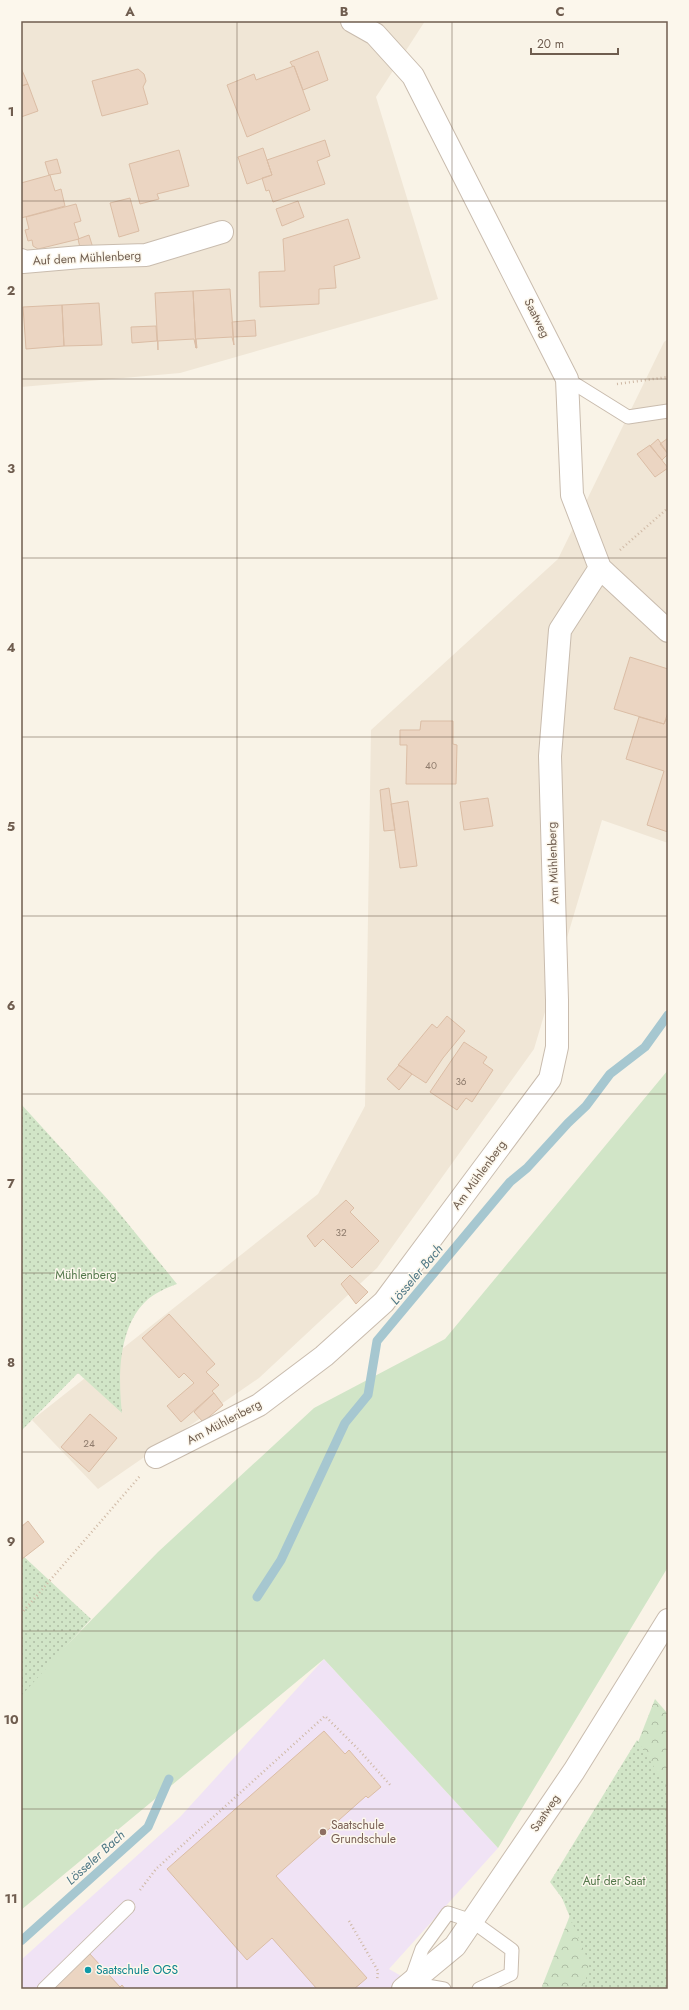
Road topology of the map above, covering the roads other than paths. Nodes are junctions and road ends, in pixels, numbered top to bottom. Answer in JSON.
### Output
{"nodes":[{"id":1,"x":352,"y":21,"type":"edge"},
{"id":2,"x":222,"y":232,"type":"dead end"},
{"id":3,"x":21,"y":260,"type":"edge"},
{"id":4,"x":576,"y":385,"type":"junction"},
{"id":5,"x":668,"y":411,"type":"edge"},
{"id":6,"x":600,"y":568,"type":"junction"},
{"id":7,"x":668,"y":631,"type":"edge"},
{"id":8,"x":156,"y":1457,"type":"road end"},
{"id":9,"x":668,"y":1620,"type":"edge"},
{"id":10,"x":128,"y":1907,"type":"road end"},
{"id":11,"x":472,"y":1921,"type":"junction"},
{"id":12,"x":406,"y":1986,"type":"edge"},
{"id":13,"x":44,"y":1989,"type":"edge"},
{"id":14,"x":444,"y":1989,"type":"edge"},
{"id":15,"x":479,"y":1989,"type":"edge"}],
"edges":[{"from":1,"to":4,"type":"street","name":"Saatweg"},
{"from":2,"to":3,"type":"street","name":"Auf dem Mühlenberg"},
{"from":4,"to":5,"type":"lane"},
{"from":4,"to":6,"type":"street","name":"Saatweg"},
{"from":6,"to":7,"type":"street","name":"Saatweg"},
{"from":6,"to":8,"type":"street","name":"Am Mühlenberg"},
{"from":9,"to":11,"type":"street","name":"Saatweg"},
{"from":10,"to":13,"type":"lane"},
{"from":11,"to":12,"type":"street","name":"Saatweg"},
{"from":11,"to":15,"type":"lane"},
{"from":12,"to":14,"type":"lane"}]}
